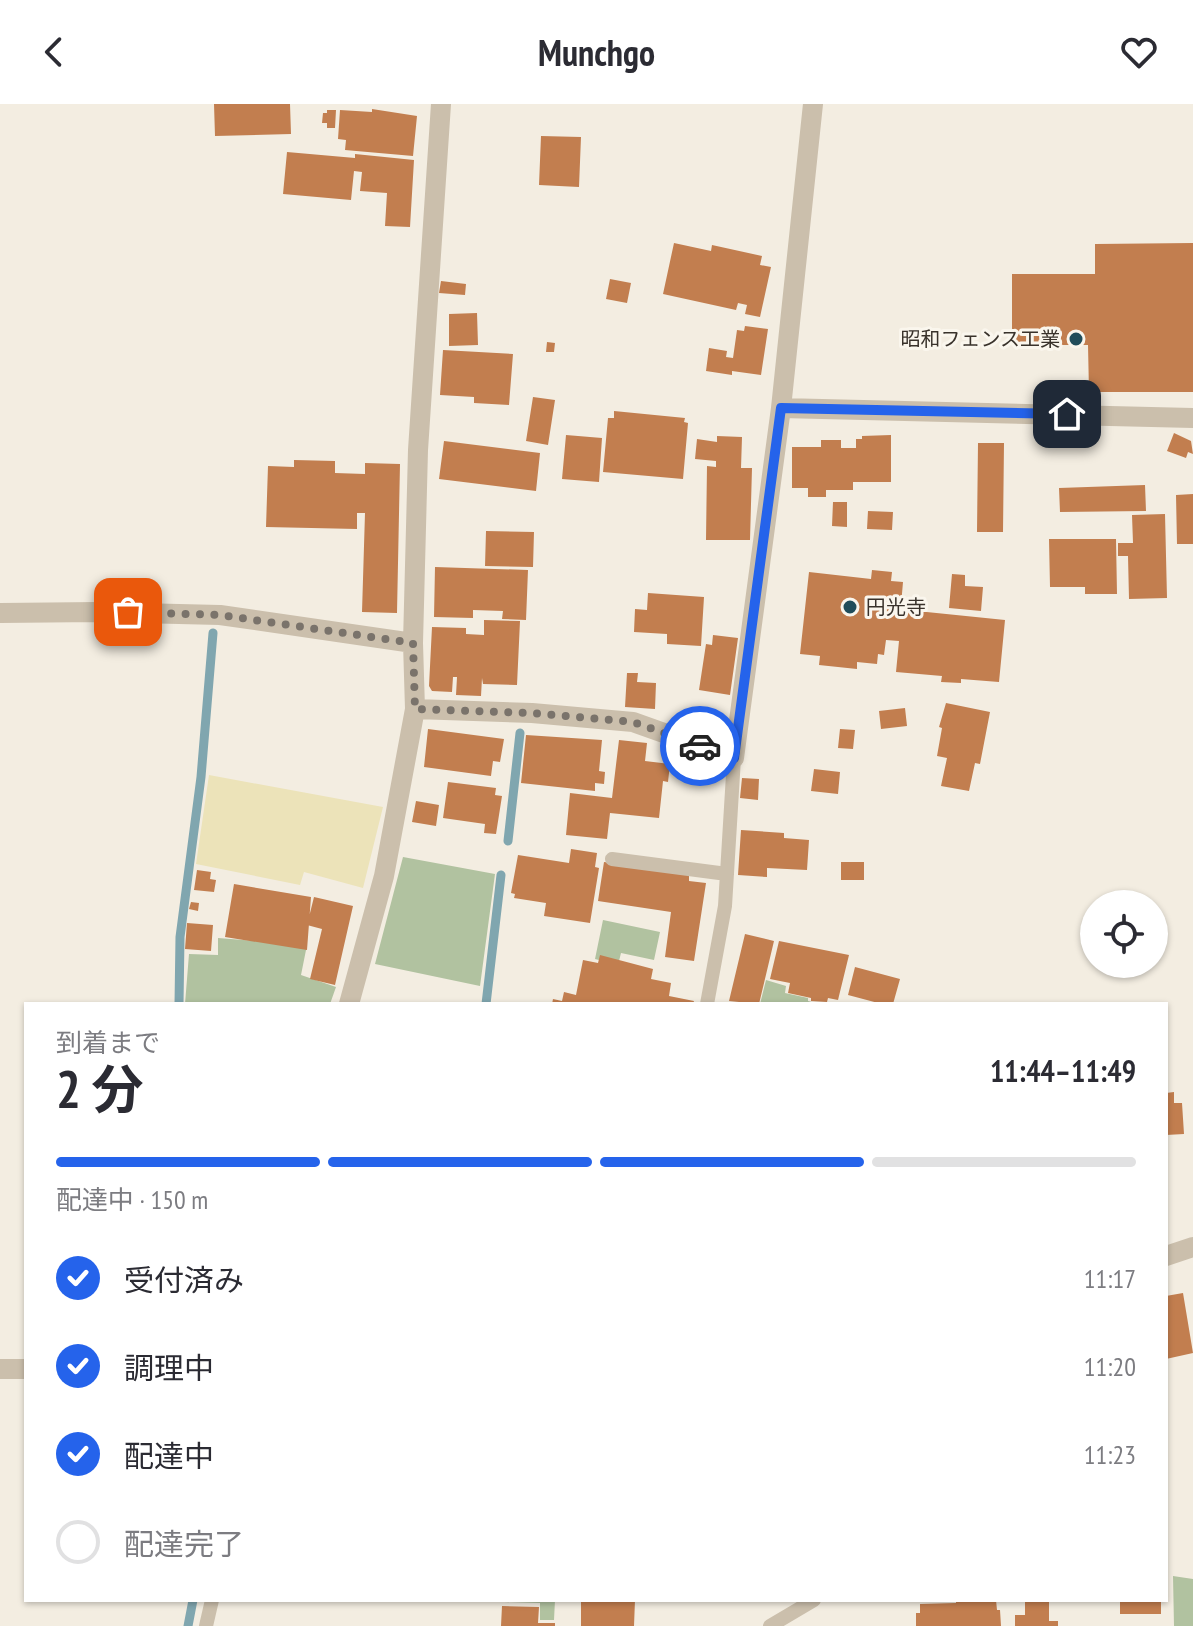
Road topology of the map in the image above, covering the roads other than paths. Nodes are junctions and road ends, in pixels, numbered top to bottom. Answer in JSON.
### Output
{"nodes":[{"id":1,"x":441,"y":104,"type":"edge"},
{"id":2,"x":813,"y":104,"type":"edge"},
{"id":3,"x":781,"y":408,"type":"junction"},
{"id":4,"x":1193,"y":418,"type":"edge"},
{"id":5,"x":0,"y":613,"type":"edge"},
{"id":6,"x":413,"y":643,"type":"junction"},
{"id":7,"x":415,"y":709,"type":"junction"},
{"id":8,"x":734,"y":758,"type":"junction"},
{"id":9,"x":612,"y":859,"type":"dead end"},
{"id":10,"x":727,"y":874,"type":"junction"},
{"id":11,"x":350,"y":1002,"type":"edge"},
{"id":12,"x":707,"y":1002,"type":"edge"},
{"id":13,"x":1193,"y":1247,"type":"edge"},
{"id":14,"x":1168,"y":1255,"type":"edge"},
{"id":15,"x":0,"y":1369,"type":"edge"},
{"id":16,"x":24,"y":1369,"type":"edge"},
{"id":17,"x":212,"y":1602,"type":"edge"},
{"id":18,"x":811,"y":1602,"type":"edge"},
{"id":19,"x":206,"y":1626,"type":"edge"},
{"id":20,"x":770,"y":1626,"type":"edge"}],
"edges":[{"from":1,"to":6,"type":"street"},
{"from":2,"to":3,"type":"street"},
{"from":3,"to":4,"type":"street"},
{"from":3,"to":8,"type":"street"},
{"from":5,"to":6,"type":"street"},
{"from":6,"to":7,"type":"street"},
{"from":7,"to":8,"type":"street"},
{"from":7,"to":11,"type":"street"},
{"from":8,"to":10,"type":"lane"},
{"from":9,"to":10,"type":"lane"},
{"from":10,"to":12,"type":"lane"},
{"from":13,"to":14,"type":"street"},
{"from":15,"to":16,"type":"street"},
{"from":17,"to":19,"type":"lane"},
{"from":18,"to":20,"type":"lane"}]}
